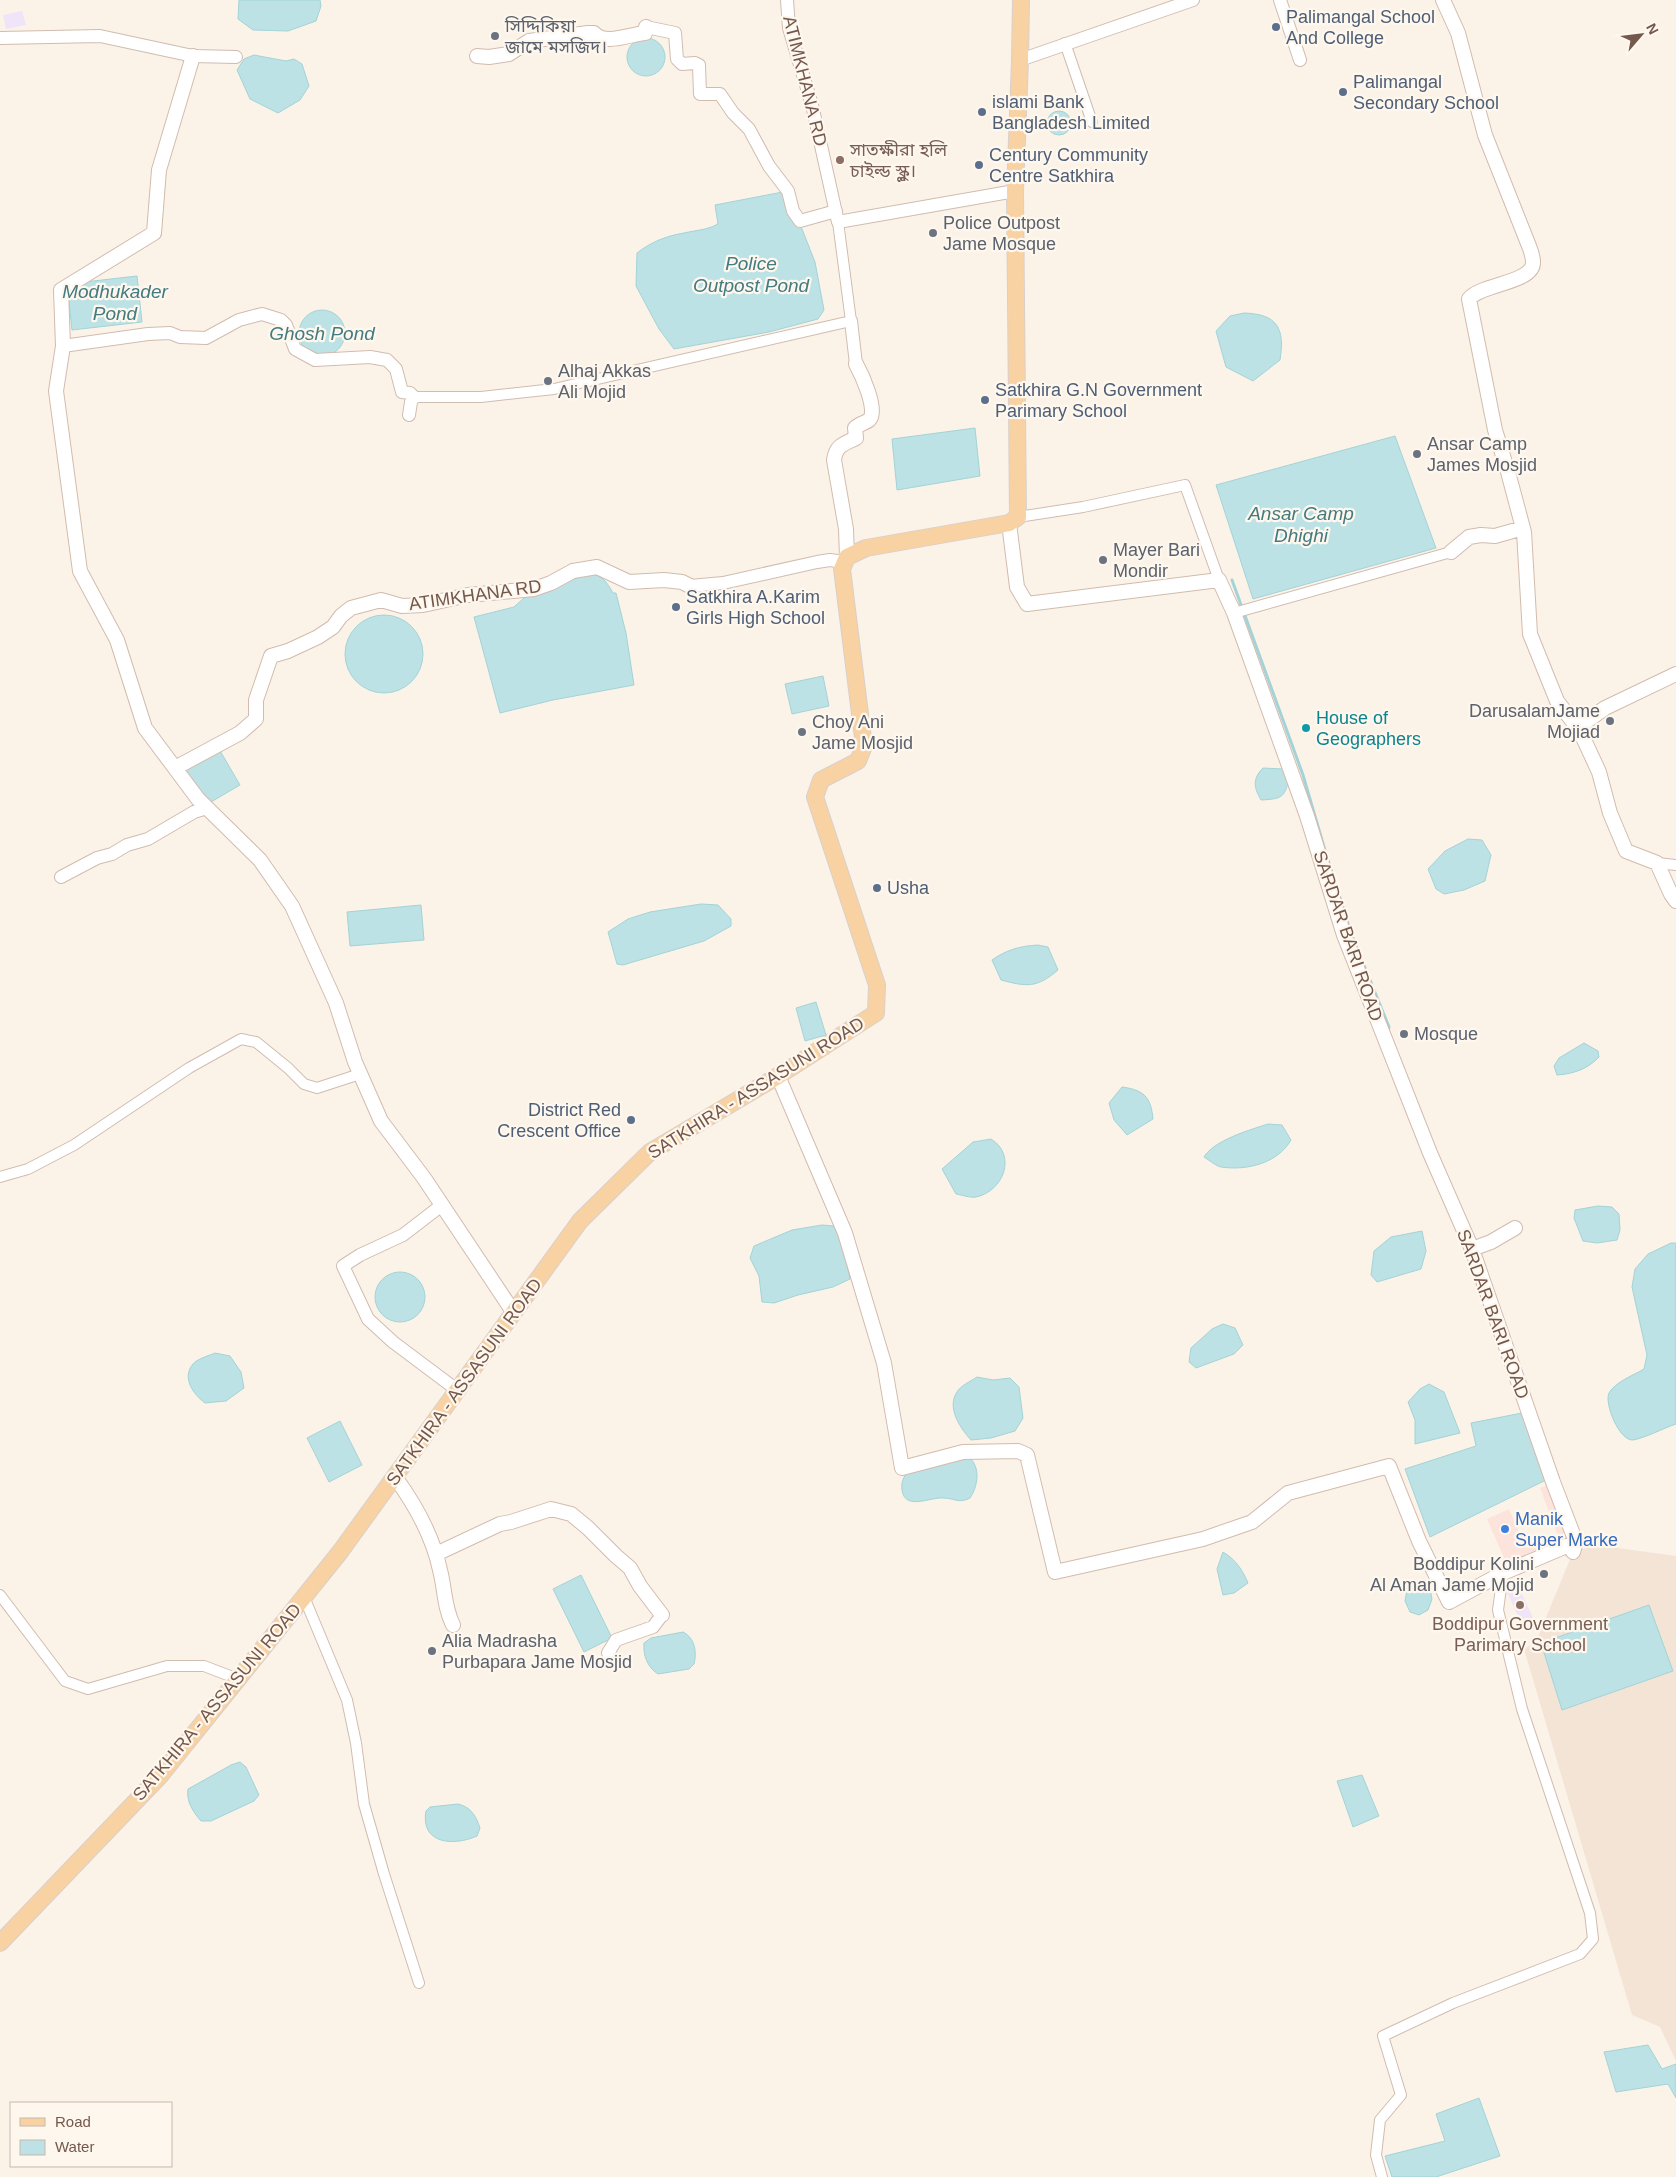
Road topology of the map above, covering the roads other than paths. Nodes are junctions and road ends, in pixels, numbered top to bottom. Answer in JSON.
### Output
{"nodes":[{"id":1,"x":787,"y":0,"type":"edge"},
{"id":2,"x":1021,"y":0,"type":"edge"},
{"id":3,"x":1193,"y":0,"type":"edge"},
{"id":4,"x":1280,"y":0,"type":"edge"},
{"id":5,"x":1443,"y":0,"type":"edge"},
{"id":6,"x":646,"y":27,"type":"joint"},
{"id":7,"x":0,"y":38,"type":"edge"},
{"id":8,"x":1065,"y":43,"type":"junction"},
{"id":9,"x":193,"y":56,"type":"junction"},
{"id":10,"x":477,"y":56,"type":"dead end"},
{"id":11,"x":236,"y":57,"type":"dead end"},
{"id":12,"x":1020,"y":60,"type":"junction"},
{"id":13,"x":1300,"y":60,"type":"dead end"},
{"id":14,"x":1092,"y":122,"type":"dead end"},
{"id":15,"x":1015,"y":191,"type":"junction"},
{"id":16,"x":837,"y":217,"type":"junction"},
{"id":17,"x":852,"y":321,"type":"junction"},
{"id":18,"x":63,"y":346,"type":"junction"},
{"id":19,"x":856,"y":364,"type":"joint"},
{"id":20,"x":414,"y":397,"type":"junction"},
{"id":21,"x":409,"y":415,"type":"dead end"},
{"id":22,"x":1013,"y":520,"type":"junction"},
{"id":23,"x":1523,"y":528,"type":"junction"},
{"id":24,"x":1451,"y":552,"type":"joint"},
{"id":25,"x":846,"y":559,"type":"junction"},
{"id":26,"x":1219,"y":580,"type":"junction"},
{"id":27,"x":690,"y":586,"type":"joint"},
{"id":28,"x":1234,"y":613,"type":"junction"},
{"id":29,"x":1676,"y":674,"type":"edge"},
{"id":30,"x":1578,"y":728,"type":"junction"},
{"id":31,"x":175,"y":768,"type":"junction"},
{"id":32,"x":207,"y":808,"type":"junction"},
{"id":33,"x":1657,"y":863,"type":"junction"},
{"id":34,"x":1676,"y":865,"type":"edge"},
{"id":35,"x":61,"y":878,"type":"dead end"},
{"id":36,"x":1676,"y":900,"type":"edge"},
{"id":37,"x":360,"y":1074,"type":"junction"},
{"id":38,"x":778,"y":1076,"type":"junction"},
{"id":39,"x":0,"y":1177,"type":"edge"},
{"id":40,"x":442,"y":1205,"type":"junction"},
{"id":41,"x":1514,"y":1228,"type":"dead end"},
{"id":42,"x":1472,"y":1249,"type":"junction"},
{"id":43,"x":514,"y":1313,"type":"junction"},
{"id":44,"x":457,"y":1390,"type":"junction"},
{"id":45,"x":395,"y":1477,"type":"junction"},
{"id":46,"x":436,"y":1554,"type":"junction"},
{"id":47,"x":1502,"y":1574,"type":"junction"},
{"id":48,"x":0,"y":1594,"type":"edge"},
{"id":49,"x":304,"y":1597,"type":"junction"},
{"id":50,"x":662,"y":1615,"type":"joint"},
{"id":51,"x":453,"y":1625,"type":"dead end"},
{"id":52,"x":608,"y":1653,"type":"dead end"},
{"id":53,"x":238,"y":1679,"type":"junction"},
{"id":54,"x":0,"y":1943,"type":"edge"},
{"id":55,"x":419,"y":1983,"type":"dead end"},
{"id":56,"x":1382,"y":2177,"type":"edge"}],
"edges":[{"from":1,"to":16,"type":"street","name":"ATIMKHANA RD"},
{"from":2,"to":12,"type":"main road"},
{"from":3,"to":8,"type":"street"},
{"from":4,"to":13,"type":"street"},
{"from":5,"to":23,"type":"main road"},
{"from":6,"to":10,"type":"main road"},
{"from":6,"to":16,"type":"street"},
{"from":7,"to":9,"type":"street"},
{"from":8,"to":12,"type":"street"},
{"from":8,"to":14,"type":"street"},
{"from":9,"to":11,"type":"street"},
{"from":9,"to":18,"type":"main road"},
{"from":12,"to":15,"type":"main road"},
{"from":15,"to":16,"type":"street"},
{"from":15,"to":22,"type":"main road"},
{"from":16,"to":17,"type":"street"},
{"from":17,"to":19,"type":"street"},
{"from":17,"to":20,"type":"street"},
{"from":18,"to":20,"type":"street"},
{"from":18,"to":31,"type":"main road"},
{"from":19,"to":25,"type":"main road"},
{"from":20,"to":21,"type":"street"},
{"from":22,"to":25,"type":"main road"},
{"from":22,"to":26,"type":"street"},
{"from":22,"to":26,"type":"main road"},
{"from":23,"to":24,"type":"main road"},
{"from":23,"to":30,"type":"main road"},
{"from":24,"to":28,"type":"street"},
{"from":25,"to":27,"type":"street","name":"ATIMKHANA RD"},
{"from":25,"to":38,"type":"main road","name":"SATKHIRA - ASSASUNI ROAD"},
{"from":26,"to":28,"type":"main road","name":"SARDAR BARI ROAD"},
{"from":27,"to":31,"type":"main road","name":"ATIMKHANA RD"},
{"from":28,"to":42,"type":"main road","name":"SARDAR BARI ROAD"},
{"from":29,"to":30,"type":"main road"},
{"from":30,"to":33,"type":"main road"},
{"from":31,"to":32,"type":"main road"},
{"from":32,"to":35,"type":"street"},
{"from":32,"to":37,"type":"main road"},
{"from":33,"to":34,"type":"street"},
{"from":33,"to":36,"type":"main road"},
{"from":37,"to":39,"type":"street"},
{"from":37,"to":40,"type":"main road"},
{"from":38,"to":43,"type":"main road","name":"SATKHIRA - ASSASUNI ROAD"},
{"from":38,"to":47,"type":"main road"},
{"from":40,"to":43,"type":"main road"},
{"from":40,"to":44,"type":"street"},
{"from":41,"to":42,"type":"main road"},
{"from":42,"to":47,"type":"main road","name":"SARDAR BARI ROAD"},
{"from":43,"to":44,"type":"main road","name":"SATKHIRA - ASSASUNI ROAD"},
{"from":44,"to":45,"type":"main road","name":"SATKHIRA - ASSASUNI ROAD"},
{"from":45,"to":46,"type":"main road"},
{"from":45,"to":49,"type":"main road","name":"SATKHIRA - ASSASUNI ROAD"},
{"from":46,"to":50,"type":"main road"},
{"from":46,"to":51,"type":"main road"},
{"from":47,"to":56,"type":"street"},
{"from":48,"to":53,"type":"street"},
{"from":49,"to":53,"type":"main road","name":"SATKHIRA - ASSASUNI ROAD"},
{"from":49,"to":55,"type":"street"},
{"from":50,"to":52,"type":"street"},
{"from":53,"to":54,"type":"main road","name":"SATKHIRA - ASSASUNI ROAD"}]}
